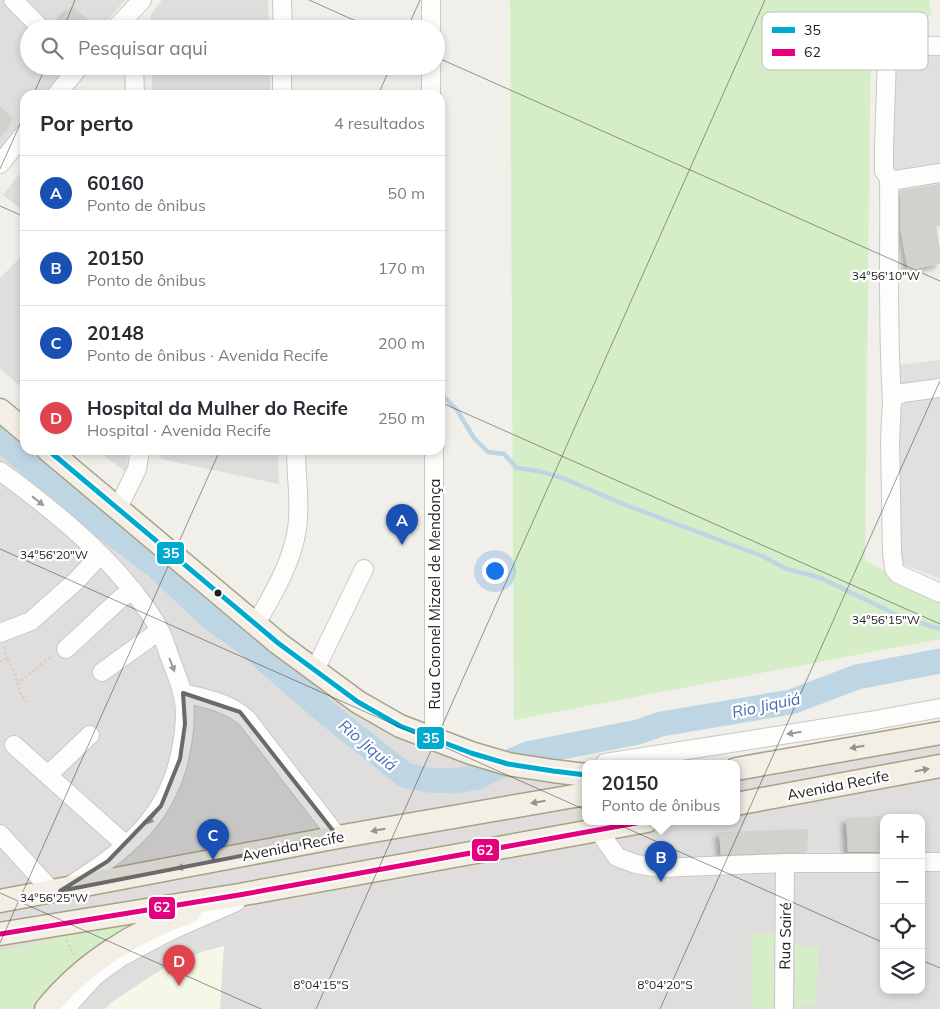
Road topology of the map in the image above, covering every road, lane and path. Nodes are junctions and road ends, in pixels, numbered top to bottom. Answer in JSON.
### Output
{"nodes":[{"id":1,"x":13,"y":0,"type":"edge"},
{"id":2,"x":282,"y":0,"type":"edge"},
{"id":3,"x":431,"y":0,"type":"edge"},
{"id":4,"x":137,"y":5,"type":"edge"},
{"id":5,"x":33,"y":20,"type":"edge"},
{"id":6,"x":123,"y":20,"type":"edge"},
{"id":7,"x":135,"y":20,"type":"edge"},
{"id":8,"x":283,"y":20,"type":"edge"},
{"id":9,"x":431,"y":20,"type":"edge"},
{"id":10,"x":887,"y":70,"type":"edge"},
{"id":11,"x":73,"y":75,"type":"edge"},
{"id":12,"x":134,"y":75,"type":"edge"},
{"id":13,"x":282,"y":75,"type":"edge"},
{"id":14,"x":431,"y":75,"type":"edge"},
{"id":15,"x":60,"y":90,"type":"edge"},
{"id":16,"x":135,"y":90,"type":"edge"},
{"id":17,"x":282,"y":90,"type":"edge"},
{"id":18,"x":431,"y":90,"type":"edge"},
{"id":19,"x":20,"y":139,"type":"edge"},
{"id":20,"x":0,"y":164,"type":"edge"},
{"id":21,"x":940,"y":173,"type":"edge"},
{"id":22,"x":889,"y":178,"type":"junction"},
{"id":23,"x":940,"y":388,"type":"edge"},
{"id":24,"x":892,"y":400,"type":"junction"},
{"id":25,"x":0,"y":410,"type":"edge"},
{"id":26,"x":20,"y":427,"type":"edge"},
{"id":27,"x":54,"y":455,"type":"edge"},
{"id":28,"x":139,"y":455,"type":"edge"},
{"id":29,"x":296,"y":455,"type":"edge"},
{"id":30,"x":434,"y":455,"type":"edge"},
{"id":31,"x":2,"y":477,"type":"edge"},
{"id":32,"x":118,"y":508,"type":"junction"},
{"id":33,"x":100,"y":555,"type":"junction"},
{"id":34,"x":364,"y":569,"type":"dead end"},
{"id":35,"x":132,"y":590,"type":"junction"},
{"id":36,"x":940,"y":593,"type":"edge"},
{"id":37,"x":256,"y":624,"type":"junction"},
{"id":38,"x":160,"y":631,"type":"junction"},
{"id":39,"x":0,"y":634,"type":"edge"},
{"id":40,"x":66,"y":649,"type":"joint"},
{"id":41,"x":0,"y":662,"type":"edge"},
{"id":42,"x":315,"y":670,"type":"junction"},
{"id":43,"x":102,"y":672,"type":"dead end"},
{"id":44,"x":17,"y":684,"type":"junction"},
{"id":45,"x":183,"y":692,"type":"junction"},
{"id":46,"x":27,"y":702,"type":"dead end"},
{"id":47,"x":940,"y":708,"type":"edge"},
{"id":48,"x":940,"y":733,"type":"edge"},
{"id":49,"x":90,"y":735,"type":"dead end"},
{"id":50,"x":434,"y":739,"type":"junction"},
{"id":51,"x":14,"y":745,"type":"dead end"},
{"id":52,"x":624,"y":760,"type":"edge"},
{"id":53,"x":940,"y":766,"type":"edge"},
{"id":54,"x":582,"y":767,"type":"edge"},
{"id":55,"x":740,"y":768,"type":"edge"},
{"id":56,"x":553,"y":772,"type":"junction"},
{"id":57,"x":48,"y":775,"type":"junction"},
{"id":58,"x":582,"y":775,"type":"edge"},
{"id":59,"x":582,"y":795,"type":"edge"},
{"id":60,"x":740,"y":803,"type":"edge"},
{"id":61,"x":625,"y":825,"type":"edge"},
{"id":62,"x":598,"y":830,"type":"junction"},
{"id":63,"x":0,"y":834,"type":"edge"},
{"id":64,"x":338,"y":837,"type":"junction"},
{"id":65,"x":126,"y":845,"type":"junction"},
{"id":66,"x":925,"y":862,"type":"edge"},
{"id":67,"x":940,"y":862,"type":"edge"},
{"id":68,"x":786,"y":863,"type":"junction"},
{"id":69,"x":880,"y":863,"type":"edge"},
{"id":70,"x":268,"y":890,"type":"junction"},
{"id":71,"x":57,"y":891,"type":"junction"},
{"id":72,"x":240,"y":895,"type":"junction"},
{"id":73,"x":0,"y":901,"type":"edge"},
{"id":74,"x":104,"y":917,"type":"junction"},
{"id":75,"x":0,"y":934,"type":"edge"},
{"id":76,"x":0,"y":940,"type":"edge"},
{"id":77,"x":46,"y":1009,"type":"edge"},
{"id":78,"x":66,"y":1009,"type":"edge"},
{"id":79,"x":784,"y":1009,"type":"edge"}],
"edges":[{"from":1,"to":5,"type":"street"},
{"from":2,"to":8,"type":"street"},
{"from":3,"to":9,"type":"street"},
{"from":4,"to":6,"type":"street"},
{"from":4,"to":7,"type":"street"},
{"from":10,"to":22,"type":"street"},
{"from":11,"to":15,"type":"street"},
{"from":12,"to":16,"type":"street"},
{"from":13,"to":17,"type":"street"},
{"from":14,"to":18,"type":"street"},
{"from":19,"to":20,"type":"street"},
{"from":21,"to":22,"type":"street"},
{"from":22,"to":24,"type":"street"},
{"from":23,"to":24,"type":"street"},
{"from":24,"to":36,"type":"street"},
{"from":25,"to":26,"type":"main road"},
{"from":27,"to":32,"type":"main road"},
{"from":28,"to":32,"type":"street"},
{"from":29,"to":37,"type":"street"},
{"from":30,"to":50,"type":"street","name":"Rua Coronel Mizael de Mendonça"},
{"from":31,"to":33,"type":"street","one_way":true},
{"from":32,"to":37,"type":"main road"},
{"from":33,"to":35,"type":"street"},
{"from":33,"to":39,"type":"street"},
{"from":34,"to":42,"type":"street"},
{"from":35,"to":38,"type":"street"},
{"from":35,"to":40,"type":"street"},
{"from":37,"to":42,"type":"main road"},
{"from":38,"to":43,"type":"street"},
{"from":38,"to":45,"type":"street","one_way":true},
{"from":40,"to":44,"type":"path"},
{"from":41,"to":44,"type":"path"},
{"from":42,"to":50,"type":"main road"},
{"from":44,"to":46,"type":"path"},
{"from":45,"to":64,"type":"street"},
{"from":45,"to":65,"type":"street","one_way":true},
{"from":47,"to":52,"type":"street","one_way":true},
{"from":48,"to":55,"type":"main road","one_way":true},
{"from":49,"to":57,"type":"street"},
{"from":50,"to":56,"type":"main road"},
{"from":51,"to":57,"type":"street"},
{"from":60,"to":53,"type":"main road","name":"Avenida Recife","one_way":true},
{"from":54,"to":56,"type":"street"},
{"from":56,"to":58,"type":"main road"},
{"from":57,"to":65,"type":"street"},
{"from":59,"to":64,"type":"main road","name":"Avenida Recife","one_way":true},
{"from":61,"to":62,"type":"main road"},
{"from":62,"to":68,"type":"street"},
{"from":62,"to":70,"type":"main road"},
{"from":63,"to":71,"type":"street"},
{"from":64,"to":71,"type":"main road","name":"Avenida Recife","one_way":true},
{"from":65,"to":71,"type":"street"},
{"from":66,"to":67,"type":"street"},
{"from":68,"to":69,"type":"street"},
{"from":68,"to":79,"type":"street","name":"Rua Sairé"},
{"from":70,"to":72,"type":"main road"},
{"from":70,"to":78,"type":"street"},
{"from":71,"to":73,"type":"main road","name":"Avenida Recife"},
{"from":72,"to":74,"type":"main road"},
{"from":72,"to":77,"type":"main road"},
{"from":74,"to":75,"type":"main road"},
{"from":74,"to":76,"type":"main road"}]}
